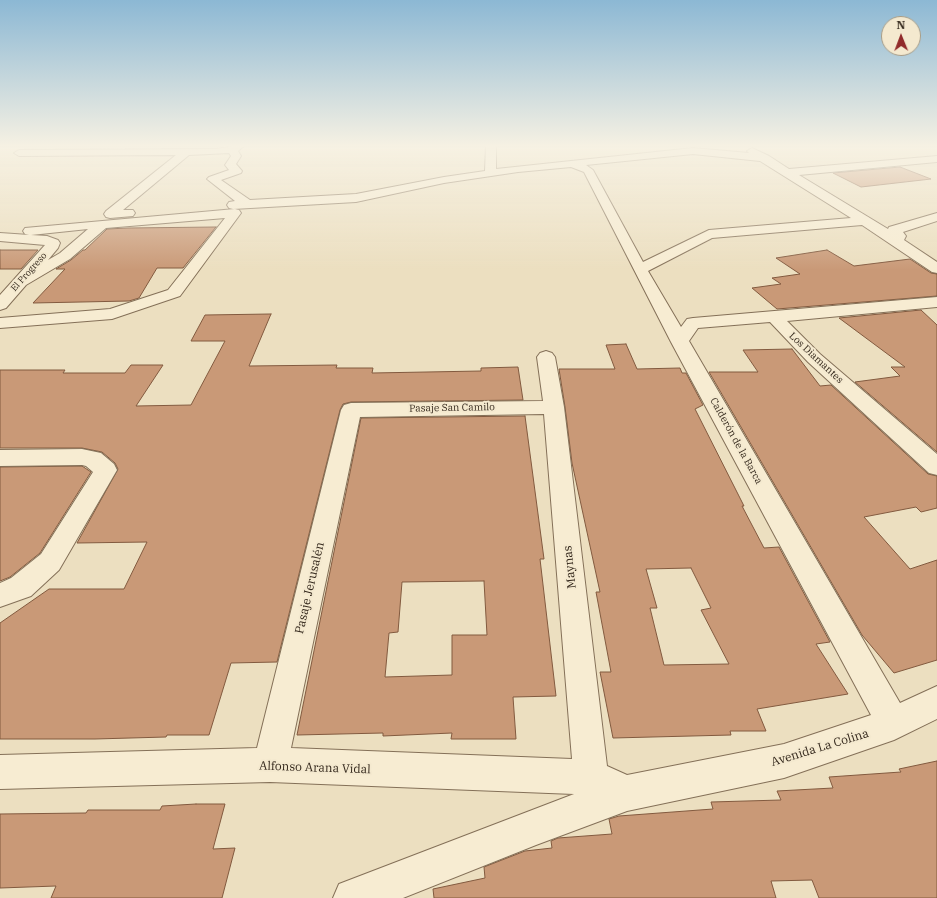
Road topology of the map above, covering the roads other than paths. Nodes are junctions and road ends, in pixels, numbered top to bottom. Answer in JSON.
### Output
{"nodes":[{"id":1,"x":142,"y":187,"type":"edge"},
{"id":2,"x":224,"y":187,"type":"edge"},
{"id":3,"x":410,"y":187,"type":"edge"},
{"id":4,"x":597,"y":187,"type":"edge"},
{"id":5,"x":809,"y":187,"type":"edge"},
{"id":6,"x":247,"y":204,"type":"junction"},
{"id":7,"x":937,"y":217,"type":"edge"},
{"id":8,"x":864,"y":221,"type":"junction"},
{"id":9,"x":102,"y":224,"type":"junction"},
{"id":10,"x":937,"y":228,"type":"edge"},
{"id":11,"x":0,"y":231,"type":"edge"},
{"id":12,"x":0,"y":237,"type":"edge"},
{"id":13,"x":898,"y":238,"type":"junction"},
{"id":14,"x":640,"y":269,"type":"junction"},
{"id":15,"x":937,"y":269,"type":"edge"},
{"id":16,"x":21,"y":282,"type":"junction"},
{"id":17,"x":937,"y":302,"type":"edge"},
{"id":18,"x":0,"y":304,"type":"edge"},
{"id":19,"x":774,"y":317,"type":"junction"},
{"id":20,"x":0,"y":323,"type":"edge"},
{"id":21,"x":680,"y":342,"type":"junction"},
{"id":22,"x":546,"y":357,"type":"dead end"},
{"id":23,"x":554,"y":407,"type":"junction"},
{"id":24,"x":351,"y":410,"type":"joint"},
{"id":25,"x":0,"y":458,"type":"edge"},
{"id":26,"x":937,"y":467,"type":"edge"},
{"id":27,"x":0,"y":594,"type":"edge"},
{"id":28,"x":937,"y":702,"type":"edge"},
{"id":29,"x":894,"y":724,"type":"junction"},
{"id":30,"x":270,"y":765,"type":"junction"},
{"id":31,"x":0,"y":772,"type":"edge"},
{"id":32,"x":591,"y":777,"type":"junction"},
{"id":33,"x":627,"y":793,"type":"junction"},
{"id":34,"x":353,"y":898,"type":"edge"}],
"edges":[{"from":1,"to":6,"type":"street"},
{"from":2,"to":6,"type":"street"},
{"from":3,"to":6,"type":"street"},
{"from":4,"to":14,"type":"street","name":"Calderón de la Barca"},
{"from":5,"to":8,"type":"street"},
{"from":7,"to":13,"type":"street"},
{"from":8,"to":13,"type":"street"},
{"from":8,"to":14,"type":"street"},
{"from":9,"to":11,"type":"street"},
{"from":9,"to":16,"type":"street"},
{"from":9,"to":20,"type":"street"},
{"from":10,"to":13,"type":"street"},
{"from":12,"to":16,"type":"street","name":"El Progreso"},
{"from":13,"to":15,"type":"street"},
{"from":14,"to":21,"type":"street","name":"Calderón de la Barca"},
{"from":16,"to":18,"type":"street","name":"El Progreso"},
{"from":17,"to":19,"type":"street"},
{"from":19,"to":21,"type":"street"},
{"from":19,"to":26,"type":"street","name":"Los Diamantes"},
{"from":21,"to":29,"type":"street","name":"Calderón de la Barca"},
{"from":22,"to":23,"type":"street","name":"Maynas"},
{"from":23,"to":24,"type":"street","name":"Pasaje San Camilo"},
{"from":23,"to":32,"type":"street","name":"Maynas"},
{"from":24,"to":30,"type":"street","name":"Pasaje Jerusalén"},
{"from":25,"to":27,"type":"street"},
{"from":28,"to":29,"type":"street","name":"Avenida La Colina"},
{"from":29,"to":33,"type":"street","name":"Avenida La Colina"},
{"from":30,"to":31,"type":"street","name":"Alfonso Arana Vidal"},
{"from":30,"to":32,"type":"street","name":"Alfonso Arana Vidal"},
{"from":32,"to":33,"type":"street","name":"Alfonso Arana Vidal"},
{"from":33,"to":34,"type":"street","name":"Avenida La Colina"}]}
